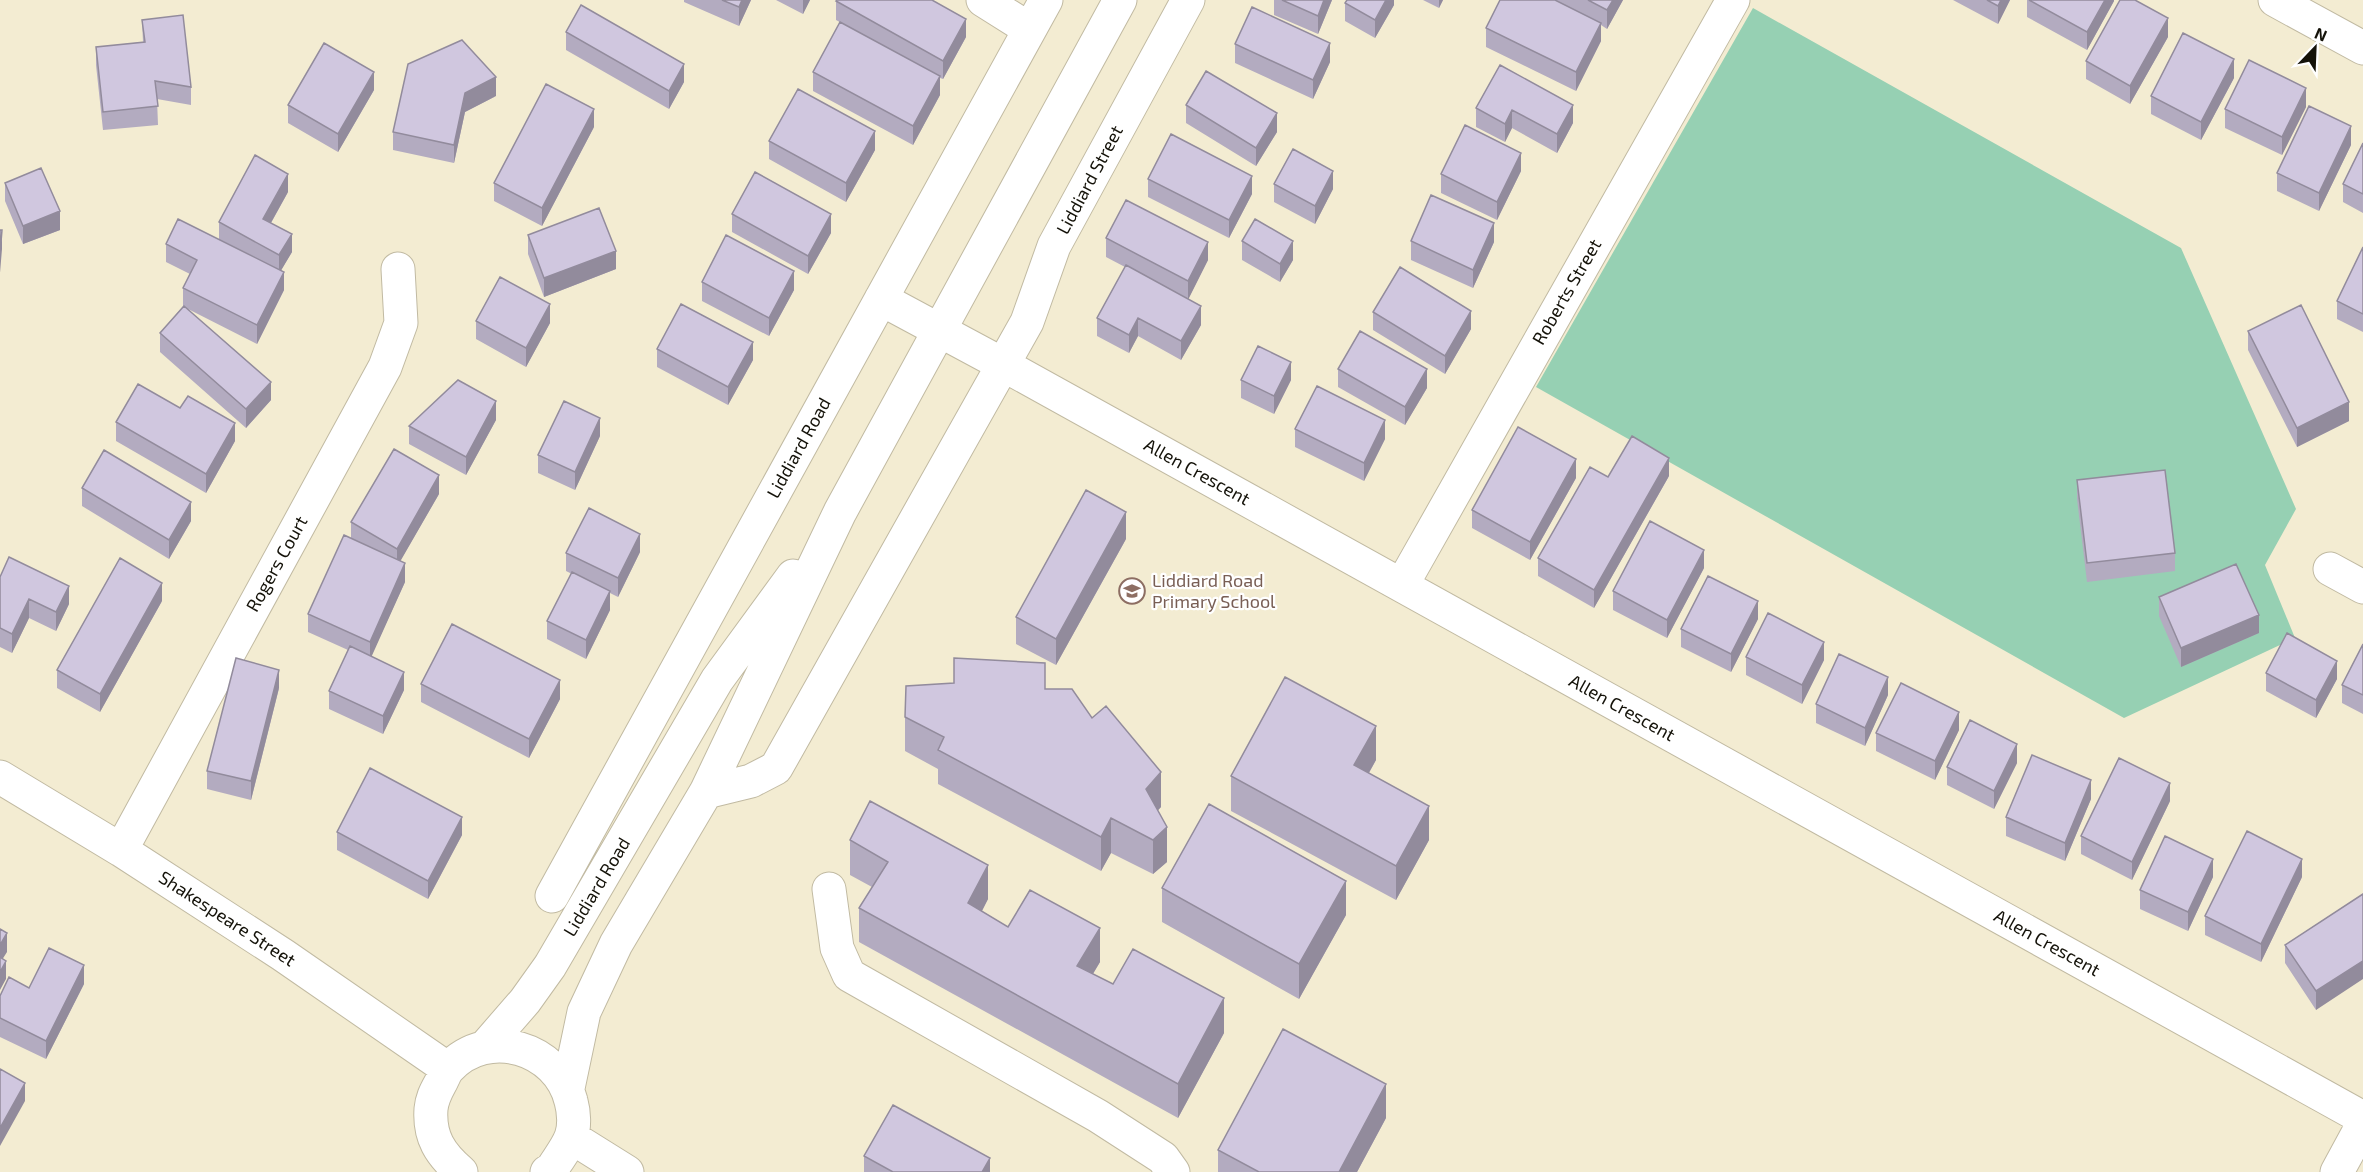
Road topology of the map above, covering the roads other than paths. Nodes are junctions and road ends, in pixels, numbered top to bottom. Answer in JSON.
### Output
{"nodes":[{"id":1,"x":983,"y":0,"type":"edge"},
{"id":2,"x":1046,"y":0,"type":"edge"},
{"id":3,"x":1120,"y":0,"type":"edge"},
{"id":4,"x":1188,"y":0,"type":"edge"},
{"id":5,"x":1733,"y":0,"type":"edge"},
{"id":6,"x":2275,"y":0,"type":"edge"},
{"id":7,"x":1029,"y":29,"type":"junction"},
{"id":8,"x":2363,"y":48,"type":"edge"},
{"id":9,"x":398,"y":269,"type":"dead end"},
{"id":10,"x":881,"y":299,"type":"junction"},
{"id":11,"x":939,"y":331,"type":"junction"},
{"id":12,"x":1002,"y":364,"type":"junction"},
{"id":13,"x":840,"y":512,"type":"junction"},
{"id":14,"x":2330,"y":569,"type":"dead end"},
{"id":15,"x":1402,"y":585,"type":"junction"},
{"id":16,"x":2363,"y":587,"type":"edge"},
{"id":17,"x":0,"y":777,"type":"edge"},
{"id":18,"x":706,"y":792,"type":"junction"},
{"id":19,"x":121,"y":850,"type":"junction"},
{"id":20,"x":829,"y":889,"type":"dead end"},
{"id":21,"x":552,"y":896,"type":"dead end"},
{"id":22,"x":484,"y":1047,"type":"junction"},
{"id":23,"x":448,"y":1069,"type":"junction"},
{"id":24,"x":568,"y":1088,"type":"junction"},
{"id":25,"x":2363,"y":1118,"type":"edge"},
{"id":26,"x":2363,"y":1124,"type":"edge"},
{"id":27,"x":571,"y":1137,"type":"junction"},
{"id":28,"x":432,"y":1159,"type":"edge"},
{"id":29,"x":552,"y":1171,"type":"edge"},
{"id":30,"x":461,"y":1172,"type":"edge"},
{"id":31,"x":627,"y":1172,"type":"edge"},
{"id":32,"x":1173,"y":1172,"type":"edge"},
{"id":33,"x":2337,"y":1172,"type":"edge"}],
"edges":[{"from":1,"to":7,"type":"street"},
{"from":2,"to":7,"type":"street","name":"Liddiard Road"},
{"from":3,"to":11,"type":"street","name":"Liddiard Road"},
{"from":4,"to":12,"type":"street","name":"Liddiard Street"},
{"from":5,"to":15,"type":"street","name":"Roberts Street"},
{"from":6,"to":8,"type":"street"},
{"from":7,"to":10,"type":"street","name":"Liddiard Road"},
{"from":9,"to":19,"type":"street","name":"Rogers Court"},
{"from":10,"to":11,"type":"street","name":"Allen Crescent"},
{"from":10,"to":21,"type":"street","name":"Liddiard Road"},
{"from":11,"to":12,"type":"street","name":"Allen Crescent"},
{"from":11,"to":13,"type":"street","name":"Liddiard Road"},
{"from":12,"to":15,"type":"street","name":"Allen Crescent"},
{"from":12,"to":18,"type":"street"},
{"from":13,"to":18,"type":"street","name":"Liddiard Road"},
{"from":13,"to":22,"type":"street","name":"Liddiard Road"},
{"from":14,"to":16,"type":"street"},
{"from":15,"to":25,"type":"street","name":"Allen Crescent"},
{"from":17,"to":19,"type":"street","name":"Shakespeare Street"},
{"from":18,"to":24,"type":"street","name":"Liddiard Road"},
{"from":19,"to":23,"type":"street","name":"Shakespeare Street"},
{"from":20,"to":32,"type":"street"},
{"from":22,"to":23,"type":"street"},
{"from":22,"to":24,"type":"street"},
{"from":23,"to":28,"type":"street"},
{"from":24,"to":27,"type":"street"},
{"from":26,"to":33,"type":"street"},
{"from":27,"to":29,"type":"street"},
{"from":27,"to":31,"type":"street"},
{"from":28,"to":30,"type":"street"}]}
